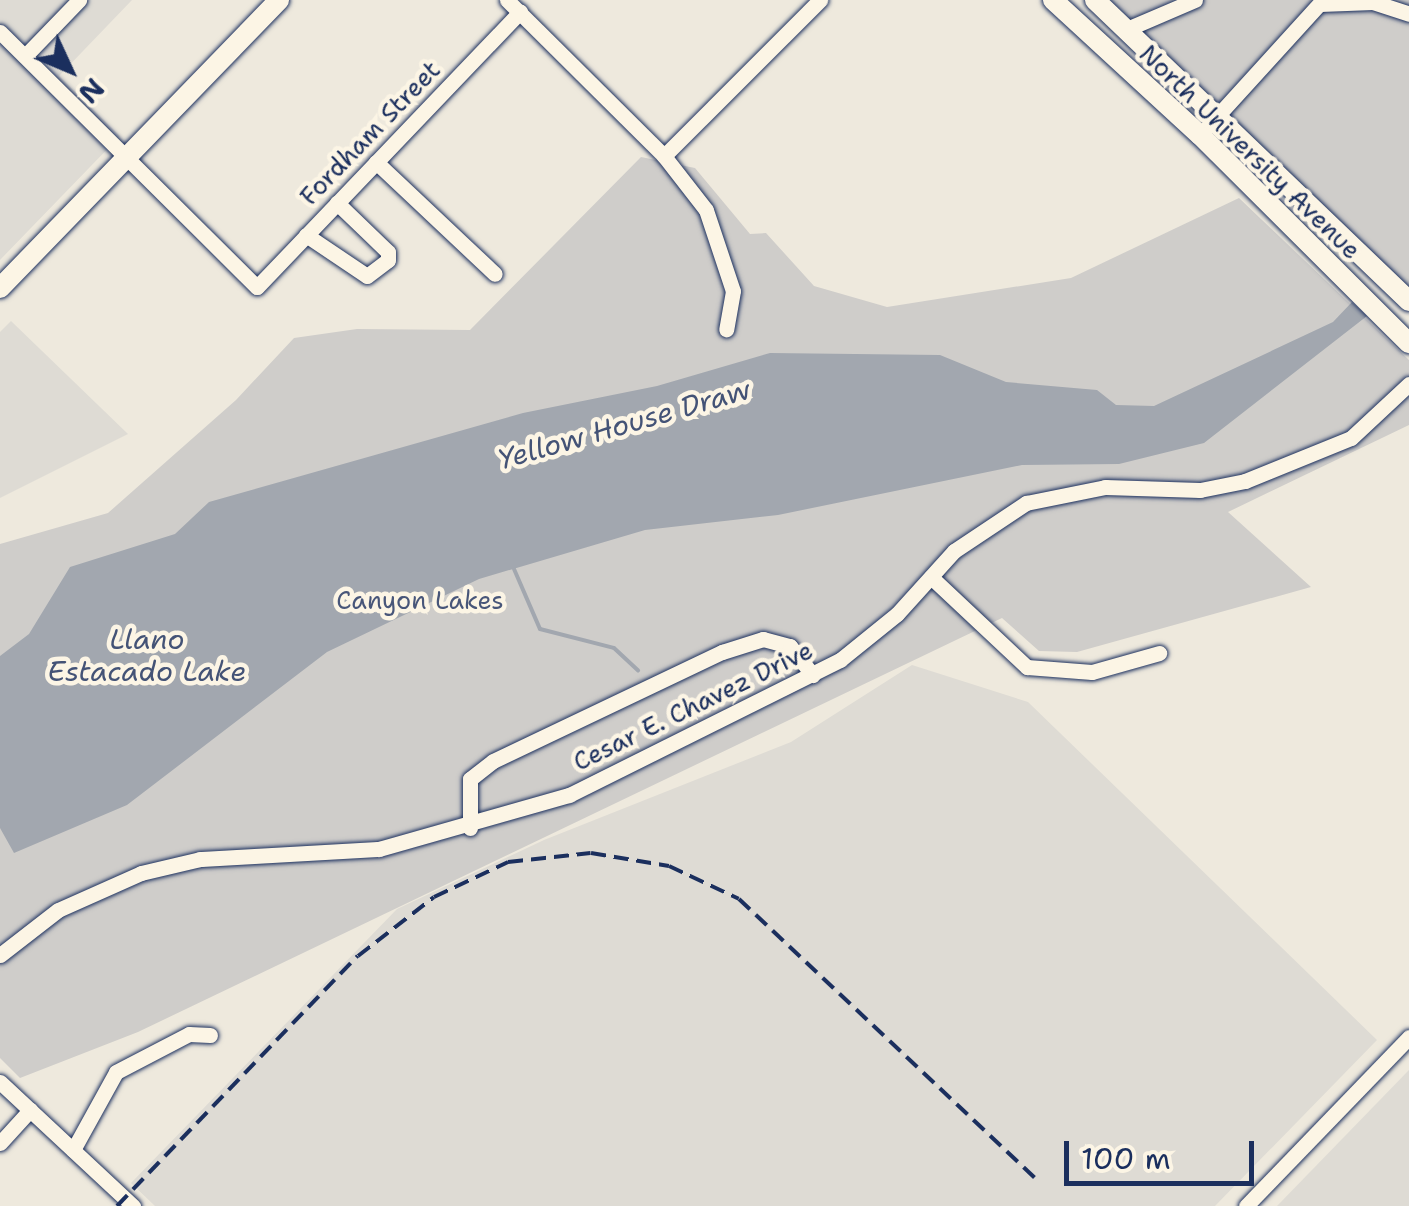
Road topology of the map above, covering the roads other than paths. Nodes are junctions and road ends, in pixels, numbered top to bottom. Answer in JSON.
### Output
{"nodes":[{"id":1,"x":79,"y":0,"type":"edge"},
{"id":2,"x":279,"y":0,"type":"edge"},
{"id":3,"x":508,"y":0,"type":"edge"},
{"id":4,"x":820,"y":0,"type":"edge"},
{"id":5,"x":1052,"y":0,"type":"edge"},
{"id":6,"x":1095,"y":0,"type":"edge"},
{"id":7,"x":1196,"y":0,"type":"edge"},
{"id":8,"x":1322,"y":2,"type":"edge"},
{"id":9,"x":520,"y":12,"type":"junction"},
{"id":10,"x":1409,"y":14,"type":"edge"},
{"id":11,"x":1128,"y":29,"type":"junction"},
{"id":12,"x":0,"y":32,"type":"edge"},
{"id":13,"x":24,"y":56,"type":"junction"},
{"id":14,"x":1219,"y":114,"type":"junction"},
{"id":15,"x":1200,"y":135,"type":"junction"},
{"id":16,"x":664,"y":156,"type":"junction"},
{"id":17,"x":125,"y":160,"type":"junction"},
{"id":18,"x":376,"y":162,"type":"junction"},
{"id":19,"x":337,"y":204,"type":"junction"},
{"id":20,"x":306,"y":236,"type":"junction"},
{"id":21,"x":496,"y":274,"type":"dead end"},
{"id":22,"x":0,"y":288,"type":"edge"},
{"id":23,"x":1409,"y":301,"type":"edge"},
{"id":24,"x":726,"y":329,"type":"dead end"},
{"id":25,"x":1409,"y":343,"type":"edge"},
{"id":26,"x":1409,"y":384,"type":"edge"},
{"id":27,"x":931,"y":577,"type":"junction"},
{"id":28,"x":1159,"y":653,"type":"dead end"},
{"id":29,"x":813,"y":675,"type":"junction"},
{"id":30,"x":470,"y":828,"type":"junction"},
{"id":31,"x":0,"y":954,"type":"edge"},
{"id":32,"x":210,"y":1035,"type":"dead end"},
{"id":33,"x":1409,"y":1037,"type":"edge"},
{"id":34,"x":0,"y":1082,"type":"edge"},
{"id":35,"x":30,"y":1110,"type":"junction"},
{"id":36,"x":0,"y":1143,"type":"edge"},
{"id":37,"x":73,"y":1150,"type":"junction"},
{"id":38,"x":133,"y":1206,"type":"edge"},
{"id":39,"x":1246,"y":1206,"type":"edge"}],
"edges":[{"from":1,"to":13,"type":"street"},
{"from":2,"to":17,"type":"main road"},
{"from":3,"to":9,"type":"street"},
{"from":4,"to":16,"type":"street"},
{"from":5,"to":15,"type":"main road","name":"North University Avenue"},
{"from":6,"to":11,"type":"main road","name":"North University Avenue"},
{"from":7,"to":11,"type":"street"},
{"from":8,"to":10,"type":"street"},
{"from":8,"to":14,"type":"street"},
{"from":9,"to":16,"type":"street"},
{"from":9,"to":18,"type":"street","name":"Fordham Street"},
{"from":11,"to":14,"type":"main road","name":"North University Avenue"},
{"from":12,"to":13,"type":"street"},
{"from":13,"to":17,"type":"street"},
{"from":14,"to":15,"type":"street"},
{"from":14,"to":23,"type":"main road","name":"North University Avenue"},
{"from":15,"to":25,"type":"main road","name":"North University Avenue"},
{"from":16,"to":24,"type":"street"},
{"from":17,"to":20,"type":"street","name":"Fordham Street"},
{"from":17,"to":22,"type":"main road"},
{"from":18,"to":19,"type":"street","name":"Fordham Street"},
{"from":18,"to":21,"type":"street"},
{"from":19,"to":20,"type":"street","name":"Fordham Street"},
{"from":19,"to":20,"type":"street"},
{"from":26,"to":27,"type":"street","name":"Cesar E. Chavez Drive"},
{"from":27,"to":28,"type":"street"},
{"from":27,"to":29,"type":"street","name":"Cesar E. Chavez Drive"},
{"from":29,"to":30,"type":"street","name":"Cesar E. Chavez Drive"},
{"from":29,"to":30,"type":"street"},
{"from":30,"to":31,"type":"street","name":"Cesar E. Chavez Drive"},
{"from":32,"to":37,"type":"street"},
{"from":33,"to":39,"type":"street"},
{"from":34,"to":35,"type":"street"},
{"from":35,"to":36,"type":"street"},
{"from":35,"to":37,"type":"street"},
{"from":37,"to":38,"type":"street"}]}
